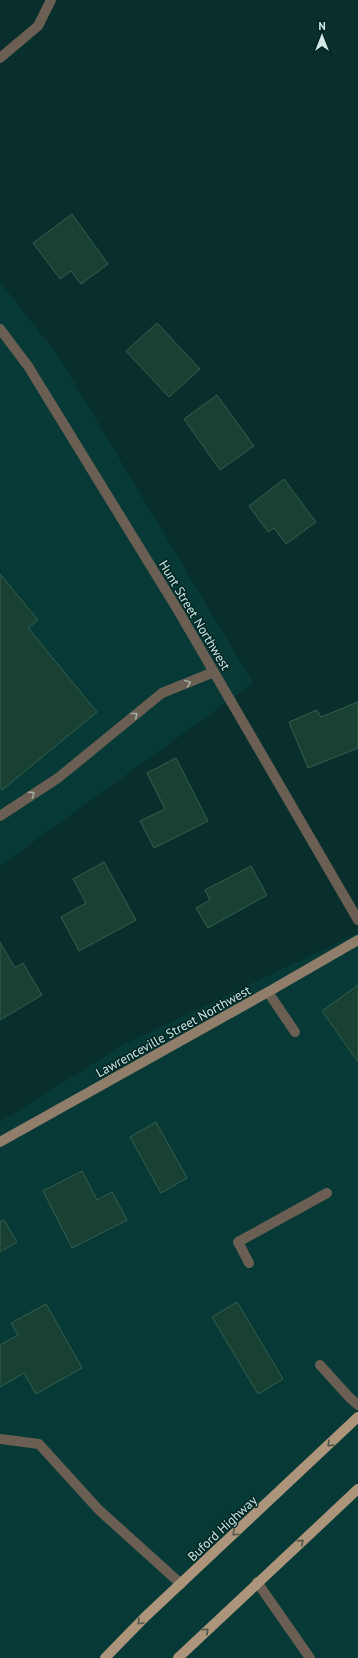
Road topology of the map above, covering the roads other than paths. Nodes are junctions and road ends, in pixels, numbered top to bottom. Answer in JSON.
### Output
{"nodes":[{"id":1,"x":51,"y":0,"type":"edge"},
{"id":2,"x":0,"y":58,"type":"edge"},
{"id":3,"x":0,"y":329,"type":"edge"},
{"id":4,"x":214,"y":672,"type":"junction"},
{"id":5,"x":0,"y":816,"type":"edge"},
{"id":6,"x":358,"y":920,"type":"edge"},
{"id":7,"x":358,"y":940,"type":"edge"},
{"id":8,"x":268,"y":992,"type":"junction"},
{"id":9,"x":295,"y":1032,"type":"dead end"},
{"id":10,"x":0,"y":1142,"type":"edge"},
{"id":11,"x":327,"y":1193,"type":"dead end"},
{"id":12,"x":249,"y":1263,"type":"dead end"},
{"id":13,"x":320,"y":1364,"type":"dead end"},
{"id":14,"x":358,"y":1405,"type":"edge"},
{"id":15,"x":358,"y":1417,"type":"edge"},
{"id":16,"x":0,"y":1439,"type":"edge"},
{"id":17,"x":358,"y":1490,"type":"edge"},
{"id":18,"x":257,"y":1582,"type":"junction"},
{"id":19,"x":182,"y":1584,"type":"junction"},
{"id":20,"x":105,"y":1658,"type":"edge"},
{"id":21,"x":178,"y":1658,"type":"edge"},
{"id":22,"x":310,"y":1658,"type":"edge"}],
"edges":[{"from":1,"to":2,"type":"street"},
{"from":3,"to":4,"type":"street","name":"Hunt Street Northwest"},
{"from":5,"to":4,"type":"street","one_way":true},
{"from":4,"to":6,"type":"street","name":"Hunt Street Northwest"},
{"from":7,"to":8,"type":"street","name":"Lawrenceville Street Northwest"},
{"from":8,"to":9,"type":"street"},
{"from":8,"to":10,"type":"street","name":"Lawrenceville Street Northwest"},
{"from":11,"to":12,"type":"street"},
{"from":13,"to":14,"type":"street"},
{"from":15,"to":19,"type":"main road","name":"Buford Highway","one_way":true},
{"from":16,"to":19,"type":"street"},
{"from":18,"to":17,"type":"main road","one_way":true},
{"from":21,"to":18,"type":"main road","one_way":true},
{"from":18,"to":22,"type":"street"},
{"from":19,"to":20,"type":"main road","name":"Buford Highway","one_way":true}]}
